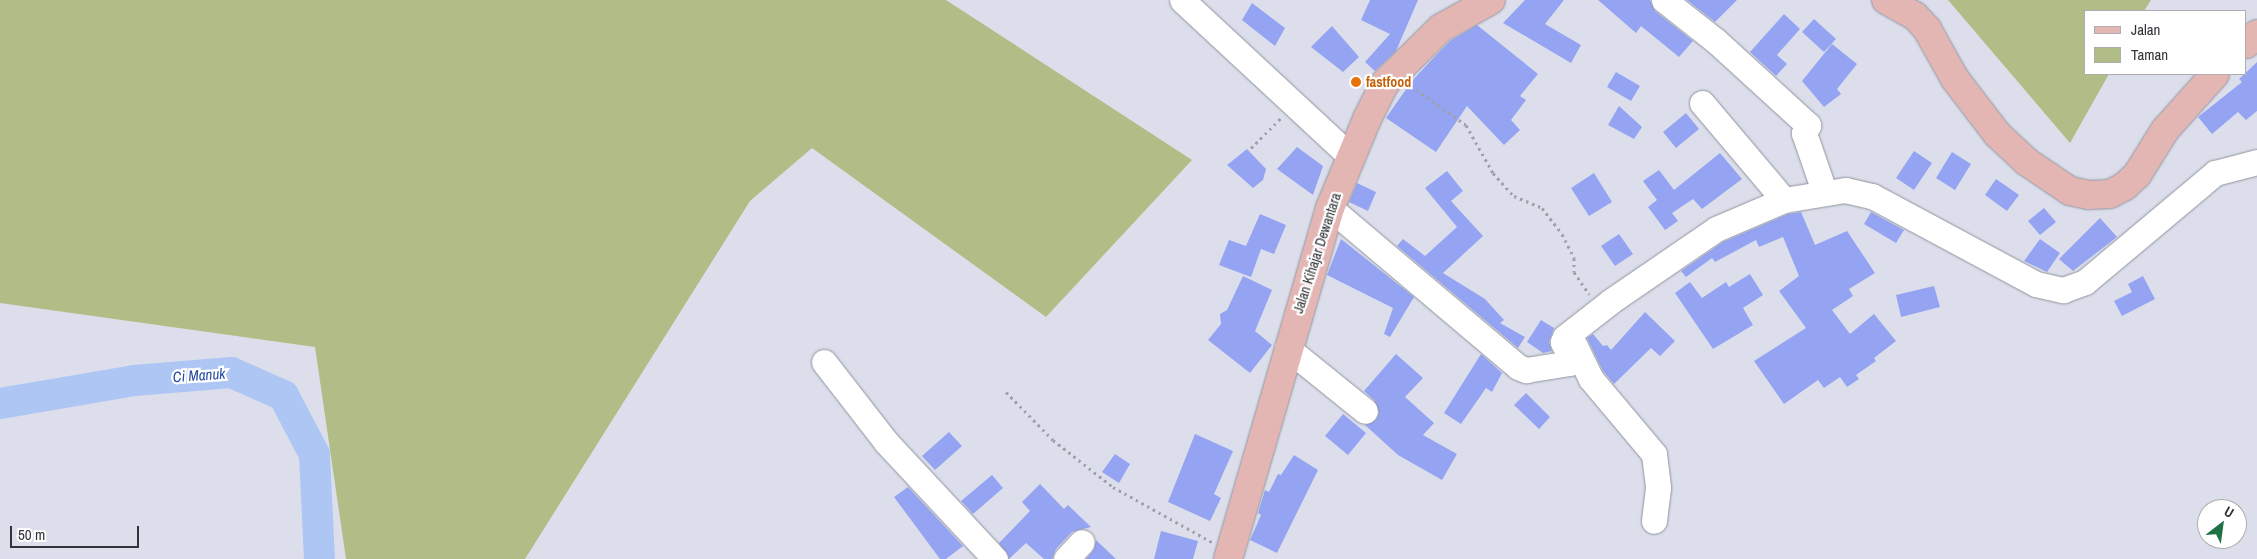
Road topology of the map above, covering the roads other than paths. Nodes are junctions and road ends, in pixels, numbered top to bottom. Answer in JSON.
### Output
{"nodes":[{"id":1,"x":1182,"y":0,"type":"edge"},
{"id":2,"x":1491,"y":0,"type":"edge"},
{"id":3,"x":1664,"y":0,"type":"edge"},
{"id":4,"x":1886,"y":0,"type":"edge"},
{"id":5,"x":2257,"y":34,"type":"edge"},
{"id":6,"x":2247,"y":43,"type":"edge"},
{"id":7,"x":2214,"y":75,"type":"edge"},
{"id":8,"x":1702,"y":103,"type":"dead end"},
{"id":9,"x":1350,"y":156,"type":"junction"},
{"id":10,"x":2257,"y":162,"type":"edge"},
{"id":11,"x":1824,"y":191,"type":"junction"},
{"id":12,"x":1784,"y":200,"type":"junction"},
{"id":13,"x":1330,"y":208,"type":"junction"},
{"id":14,"x":1582,"y":323,"type":"junction"},
{"id":15,"x":1287,"y":348,"type":"junction"},
{"id":16,"x":824,"y":362,"type":"dead end"},
{"id":17,"x":1365,"y":411,"type":"dead end"},
{"id":18,"x":1654,"y":521,"type":"dead end"},
{"id":19,"x":1228,"y":555,"type":"edge"},
{"id":20,"x":995,"y":559,"type":"edge"}],
"edges":[{"from":1,"to":9,"type":"street"},
{"from":2,"to":9,"type":"main road","name":"Jalan Kihajar Dewantara"},
{"from":3,"to":11,"type":"street"},
{"from":4,"to":7,"type":"main road"},
{"from":5,"to":6,"type":"main road"},
{"from":8,"to":12,"type":"street"},
{"from":9,"to":13,"type":"main road","name":"Jalan Kihajar Dewantara"},
{"from":10,"to":11,"type":"street"},
{"from":11,"to":12,"type":"street"},
{"from":12,"to":14,"type":"street"},
{"from":13,"to":14,"type":"street"},
{"from":13,"to":15,"type":"main road","name":"Jalan Kihajar Dewantara"},
{"from":14,"to":18,"type":"street"},
{"from":15,"to":17,"type":"street"},
{"from":15,"to":19,"type":"main road","name":"Jalan Kihajar Dewantara"},
{"from":16,"to":20,"type":"street"}]}
